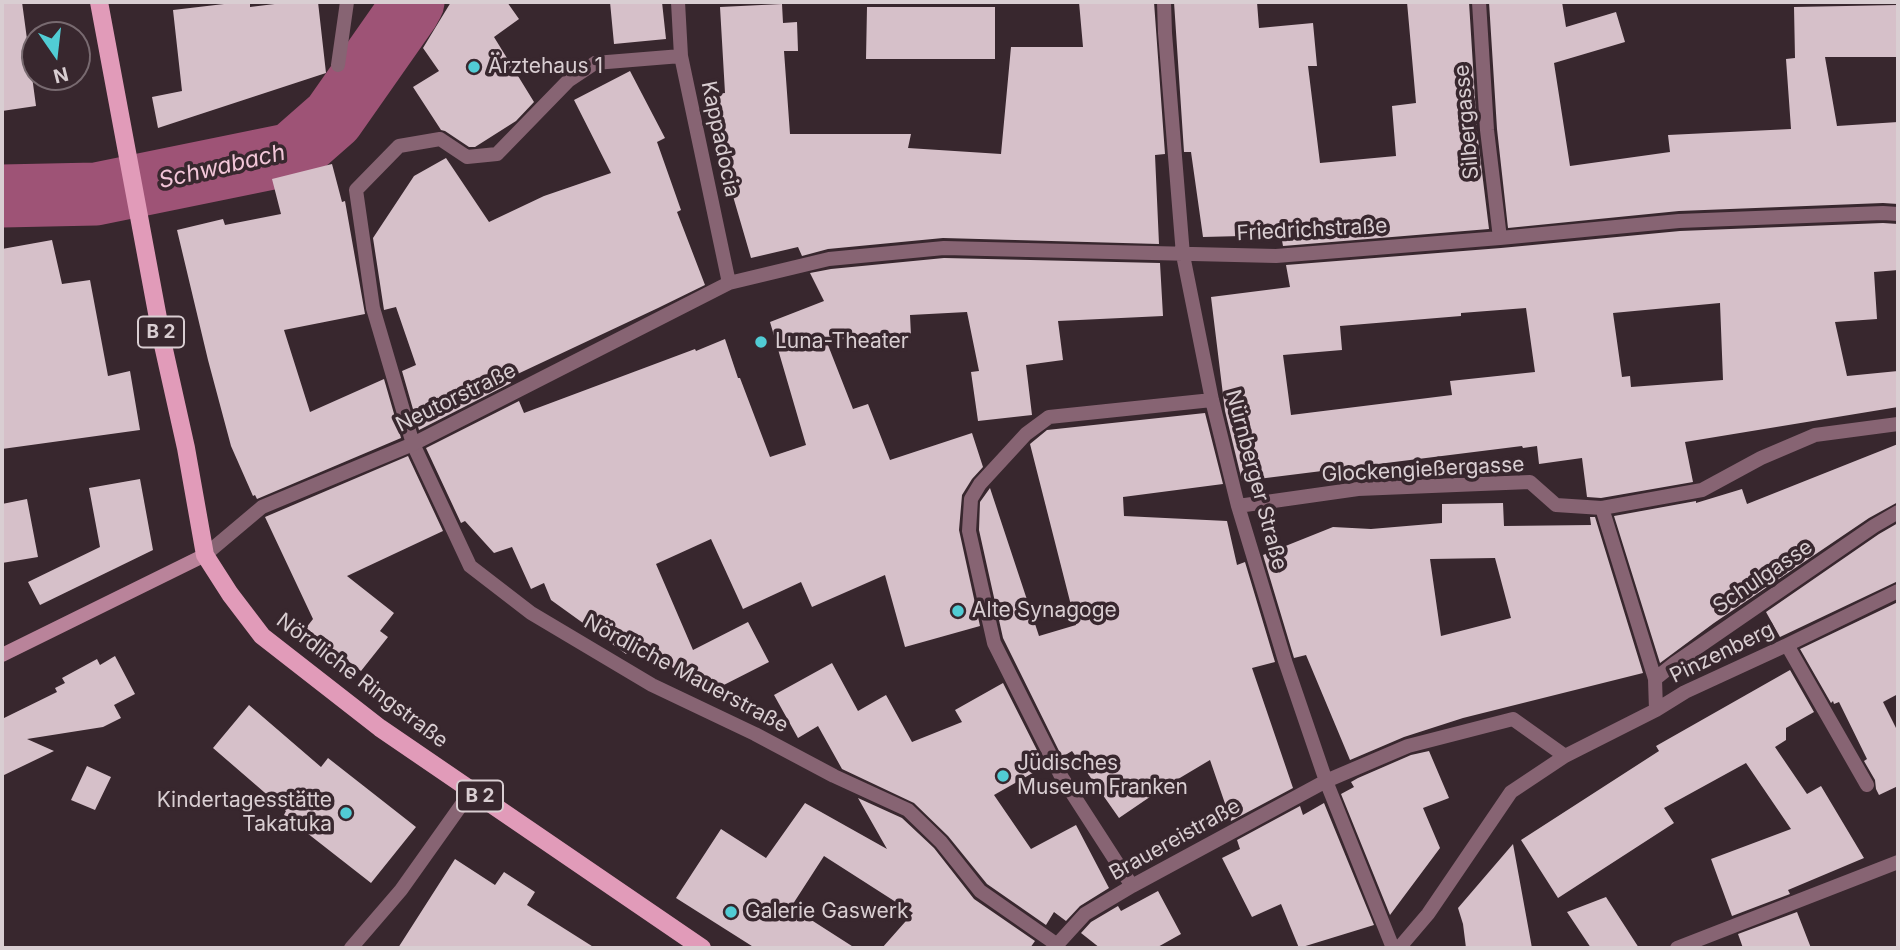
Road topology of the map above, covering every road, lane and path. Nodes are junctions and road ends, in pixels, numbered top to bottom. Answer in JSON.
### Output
{"nodes":[{"id":1,"x":99,"y":2,"type":"edge"},
{"id":2,"x":347,"y":2,"type":"edge"},
{"id":3,"x":678,"y":2,"type":"edge"},
{"id":4,"x":1164,"y":2,"type":"edge"},
{"id":5,"x":1479,"y":2,"type":"edge"},
{"id":6,"x":681,"y":56,"type":"junction"},
{"id":7,"x":338,"y":65,"type":"dead end"},
{"id":8,"x":1898,"y":214,"type":"edge"},
{"id":9,"x":1500,"y":238,"type":"junction"},
{"id":10,"x":1183,"y":255,"type":"junction"},
{"id":11,"x":729,"y":284,"type":"junction"},
{"id":12,"x":1212,"y":400,"type":"junction"},
{"id":13,"x":1898,"y":424,"type":"edge"},
{"id":14,"x":413,"y":444,"type":"junction"},
{"id":15,"x":1238,"y":506,"type":"junction"},
{"id":16,"x":1602,"y":508,"type":"junction"},
{"id":17,"x":1898,"y":512,"type":"edge"},
{"id":18,"x":205,"y":555,"type":"junction"},
{"id":19,"x":1898,"y":591,"type":"edge"},
{"id":20,"x":1787,"y":645,"type":"junction"},
{"id":21,"x":2,"y":655,"type":"edge"},
{"id":22,"x":1655,"y":679,"type":"junction"},
{"id":23,"x":1656,"y":710,"type":"junction"},
{"id":24,"x":1565,"y":756,"type":"junction"},
{"id":25,"x":1326,"y":781,"type":"junction"},
{"id":26,"x":1867,"y":785,"type":"dead end"},
{"id":27,"x":471,"y":790,"type":"junction"},
{"id":28,"x":1898,"y":862,"type":"edge"},
{"id":29,"x":1132,"y":886,"type":"junction"},
{"id":30,"x":1058,"y":947,"type":"edge"},
{"id":31,"x":351,"y":948,"type":"edge"},
{"id":32,"x":702,"y":948,"type":"edge"},
{"id":33,"x":1392,"y":948,"type":"edge"},
{"id":34,"x":1399,"y":948,"type":"edge"},
{"id":35,"x":1677,"y":948,"type":"edge"}],
"edges":[{"from":1,"to":18,"type":"main road","name":"Nördliche Ringstraße","number":"B 2"},
{"from":2,"to":7,"type":"street"},
{"from":3,"to":6,"type":"street","name":"Kappadocia"},
{"from":4,"to":10,"type":"street","name":"Nürnberger Straße"},
{"from":5,"to":9,"type":"street","name":"Silbergasse"},
{"from":6,"to":11,"type":"street","name":"Kappadocia"},
{"from":6,"to":14,"type":"street","name":"Nördliche Mauerstraße"},
{"from":8,"to":9,"type":"street","name":"Friedrichstraße"},
{"from":9,"to":10,"type":"street","name":"Friedrichstraße"},
{"from":10,"to":11,"type":"street","name":"Friedrichstraße"},
{"from":10,"to":12,"type":"street","name":"Nürnberger Straße"},
{"from":11,"to":14,"type":"street","name":"Neutorstraße"},
{"from":12,"to":15,"type":"street","name":"Nürnberger Straße"},
{"from":12,"to":29,"type":"street"},
{"from":13,"to":16,"type":"street","name":"Glockengießergasse"},
{"from":14,"to":18,"type":"street","name":"Neutorstraße"},
{"from":14,"to":30,"type":"street","name":"Nördliche Mauerstraße"},
{"from":15,"to":16,"type":"street","name":"Glockengießergasse"},
{"from":15,"to":25,"type":"street","name":"Nürnberger Straße"},
{"from":16,"to":22,"type":"street"},
{"from":17,"to":22,"type":"street","name":"Schulgasse"},
{"from":18,"to":21,"type":"main road"},
{"from":18,"to":27,"type":"main road","name":"Nördliche Ringstraße","number":"B 2"},
{"from":19,"to":20,"type":"street","name":"Pinzenberg"},
{"from":20,"to":23,"type":"street","name":"Pinzenberg"},
{"from":20,"to":26,"type":"street"},
{"from":22,"to":23,"type":"street"},
{"from":23,"to":24,"type":"street","name":"Pinzenberg"},
{"from":24,"to":25,"type":"street"},
{"from":24,"to":34,"type":"street","name":"Pinzenberg"},
{"from":25,"to":29,"type":"street","name":"Brauereistraße"},
{"from":25,"to":33,"type":"street","name":"Nürnberger Straße"},
{"from":27,"to":31,"type":"street"},
{"from":27,"to":32,"type":"main road","name":"Nördliche Ringstraße","number":"B 2"},
{"from":28,"to":35,"type":"street"},
{"from":29,"to":30,"type":"street","name":"Brauereistraße"}]}
